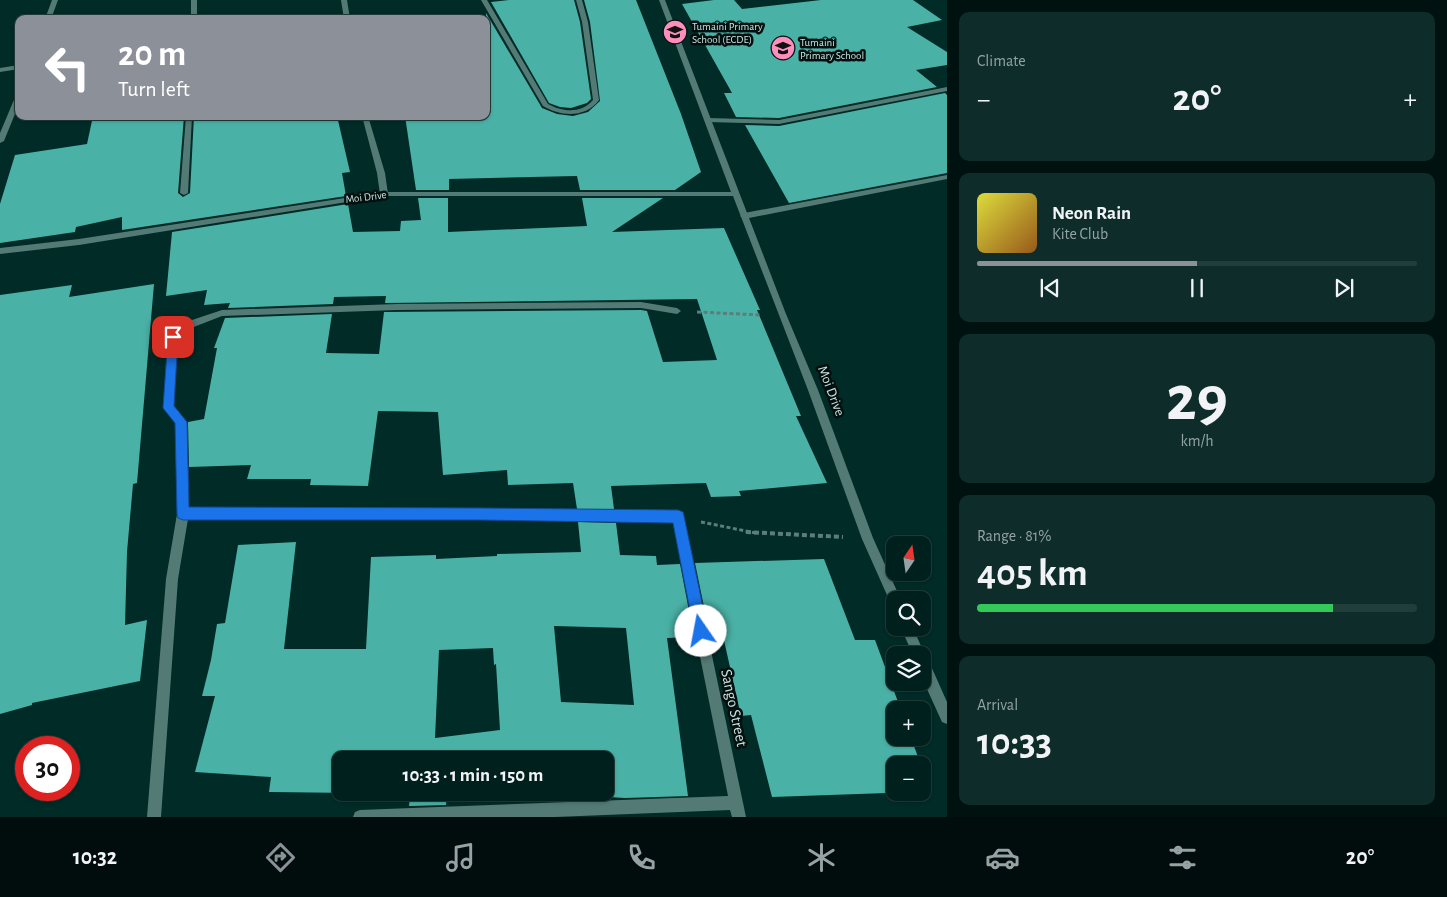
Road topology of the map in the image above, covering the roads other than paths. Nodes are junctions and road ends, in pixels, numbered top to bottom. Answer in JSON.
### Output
{"nodes":[{"id":1,"x":56,"y":0,"type":"edge"},
{"id":2,"x":194,"y":0,"type":"edge"},
{"id":3,"x":344,"y":0,"type":"edge"},
{"id":4,"x":484,"y":0,"type":"edge"},
{"id":5,"x":580,"y":0,"type":"edge"},
{"id":6,"x":662,"y":0,"type":"edge"},
{"id":7,"x":50,"y":15,"type":"edge"},
{"id":8,"x":194,"y":15,"type":"edge"},
{"id":9,"x":346,"y":15,"type":"edge"},
{"id":10,"x":15,"y":68,"type":"edge"},
{"id":11,"x":0,"y":70,"type":"edge"},
{"id":12,"x":947,"y":88,"type":"edge"},
{"id":13,"x":15,"y":105,"type":"edge"},
{"id":14,"x":189,"y":120,"type":"edge"},
{"id":15,"x":366,"y":120,"type":"edge"},
{"id":16,"x":707,"y":120,"type":"junction"},
{"id":17,"x":0,"y":141,"type":"edge"},
{"id":18,"x":947,"y":177,"type":"edge"},
{"id":19,"x":184,"y":193,"type":"dead end"},
{"id":20,"x":384,"y":194,"type":"junction"},
{"id":21,"x":736,"y":194,"type":"junction"},
{"id":22,"x":744,"y":216,"type":"junction"},
{"id":23,"x":0,"y":251,"type":"edge"},
{"id":24,"x":676,"y":311,"type":"road end"},
{"id":25,"x":183,"y":514,"type":"junction"},
{"id":26,"x":891,"y":591,"type":"edge"},
{"id":27,"x":931,"y":682,"type":"edge"},
{"id":28,"x":947,"y":717,"type":"edge"},
{"id":29,"x":738,"y":810,"type":"edge"},
{"id":30,"x":154,"y":817,"type":"edge"},
{"id":31,"x":360,"y":817,"type":"edge"}],
"edges":[{"from":1,"to":7,"type":"street"},
{"from":2,"to":8,"type":"street"},
{"from":3,"to":9,"type":"street"},
{"from":4,"to":5,"type":"street"},
{"from":6,"to":16,"type":"street","name":"Moi Drive"},
{"from":10,"to":11,"type":"street"},
{"from":12,"to":16,"type":"street"},
{"from":13,"to":17,"type":"street"},
{"from":14,"to":19,"type":"street"},
{"from":15,"to":20,"type":"street"},
{"from":16,"to":21,"type":"street","name":"Moi Drive"},
{"from":18,"to":22,"type":"street"},
{"from":20,"to":21,"type":"street","name":"Moi Drive"},
{"from":20,"to":23,"type":"street","name":"Moi Drive"},
{"from":21,"to":22,"type":"street","name":"Moi Drive"},
{"from":22,"to":26,"type":"street","name":"Moi Drive"},
{"from":24,"to":25,"type":"street"},
{"from":25,"to":29,"type":"street","name":"Sango Street"},
{"from":25,"to":30,"type":"street"},
{"from":27,"to":28,"type":"street"},
{"from":29,"to":31,"type":"street"}]}
